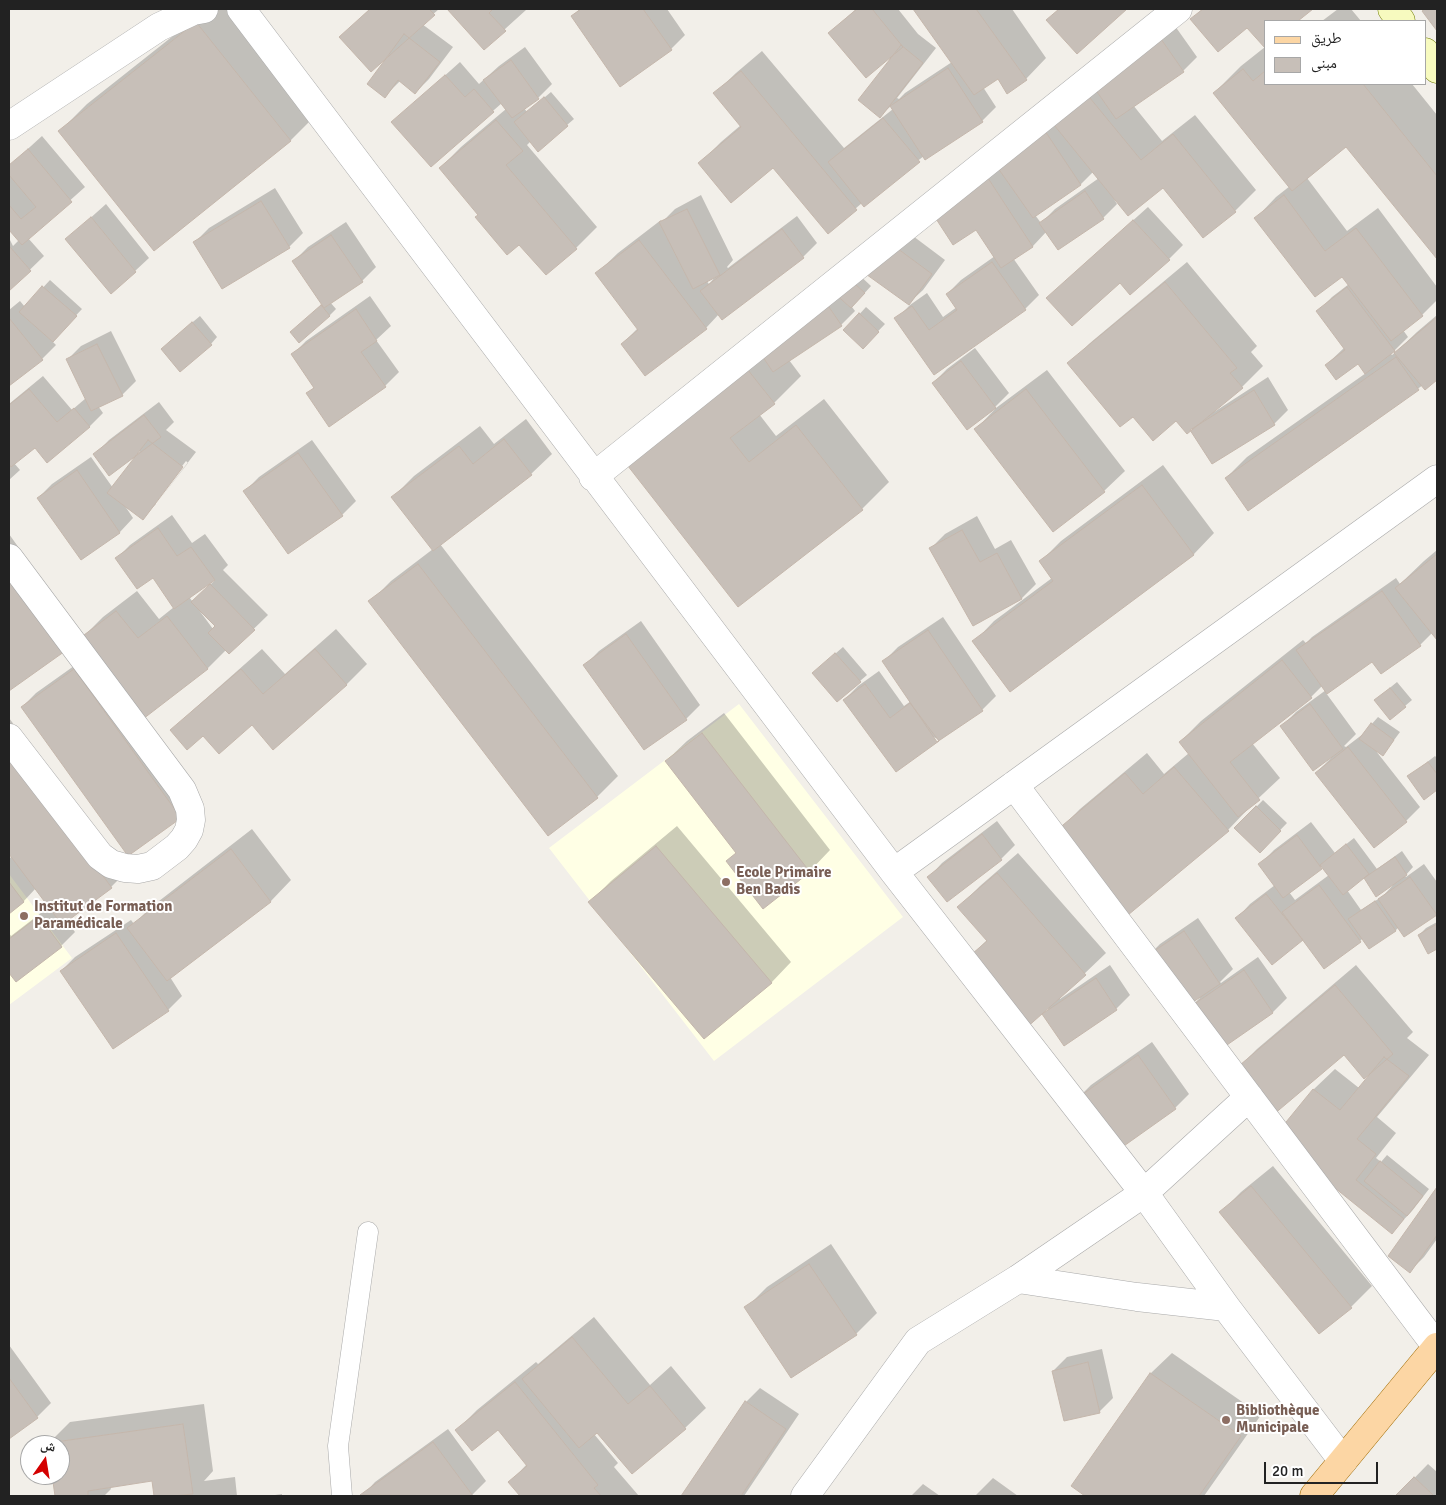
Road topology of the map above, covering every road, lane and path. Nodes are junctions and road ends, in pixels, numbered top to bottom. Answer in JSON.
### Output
{"nodes":[{"id":1,"x":204,"y":9,"type":"edge"},
{"id":2,"x":240,"y":9,"type":"edge"},
{"id":3,"x":1178,"y":9,"type":"edge"},
{"id":4,"x":1392,"y":9,"type":"edge"},
{"id":5,"x":153,"y":18,"type":"edge"},
{"id":6,"x":1400,"y":20,"type":"edge"},
{"id":7,"x":1426,"y":53,"type":"edge"},
{"id":8,"x":1437,"y":69,"type":"edge"},
{"id":9,"x":12,"y":118,"type":"edge"},
{"id":10,"x":594,"y":477,"type":"junction"},
{"id":11,"x":1437,"y":479,"type":"edge"},
{"id":12,"x":9,"y":558,"type":"edge"},
{"id":13,"x":9,"y":738,"type":"edge"},
{"id":14,"x":1014,"y":785,"type":"junction"},
{"id":15,"x":894,"y":872,"type":"junction"},
{"id":16,"x":1249,"y":1098,"type":"junction"},
{"id":17,"x":1144,"y":1193,"type":"junction"},
{"id":18,"x":368,"y":1232,"type":"dead end"},
{"id":19,"x":1018,"y":1279,"type":"junction"},
{"id":20,"x":1226,"y":1307,"type":"junction"},
{"id":21,"x":1437,"y":1347,"type":"edge"},
{"id":22,"x":1343,"y":1461,"type":"junction"},
{"id":23,"x":342,"y":1496,"type":"edge"},
{"id":24,"x":805,"y":1496,"type":"edge"},
{"id":25,"x":1314,"y":1496,"type":"edge"}],
"edges":[{"from":1,"to":5,"type":"street"},
{"from":2,"to":10,"type":"street"},
{"from":3,"to":10,"type":"street"},
{"from":4,"to":6,"type":"main road"},
{"from":5,"to":9,"type":"street"},
{"from":7,"to":8,"type":"main road"},
{"from":10,"to":15,"type":"street"},
{"from":11,"to":14,"type":"street"},
{"from":12,"to":13,"type":"street"},
{"from":14,"to":15,"type":"street"},
{"from":14,"to":16,"type":"street"},
{"from":15,"to":17,"type":"street"},
{"from":16,"to":17,"type":"street"},
{"from":16,"to":21,"type":"street"},
{"from":17,"to":19,"type":"street"},
{"from":17,"to":20,"type":"street"},
{"from":18,"to":23,"type":"lane"},
{"from":19,"to":20,"type":"street"},
{"from":19,"to":24,"type":"street"},
{"from":20,"to":22,"type":"street"},
{"from":21,"to":22,"type":"main road"},
{"from":22,"to":25,"type":"main road"}]}
